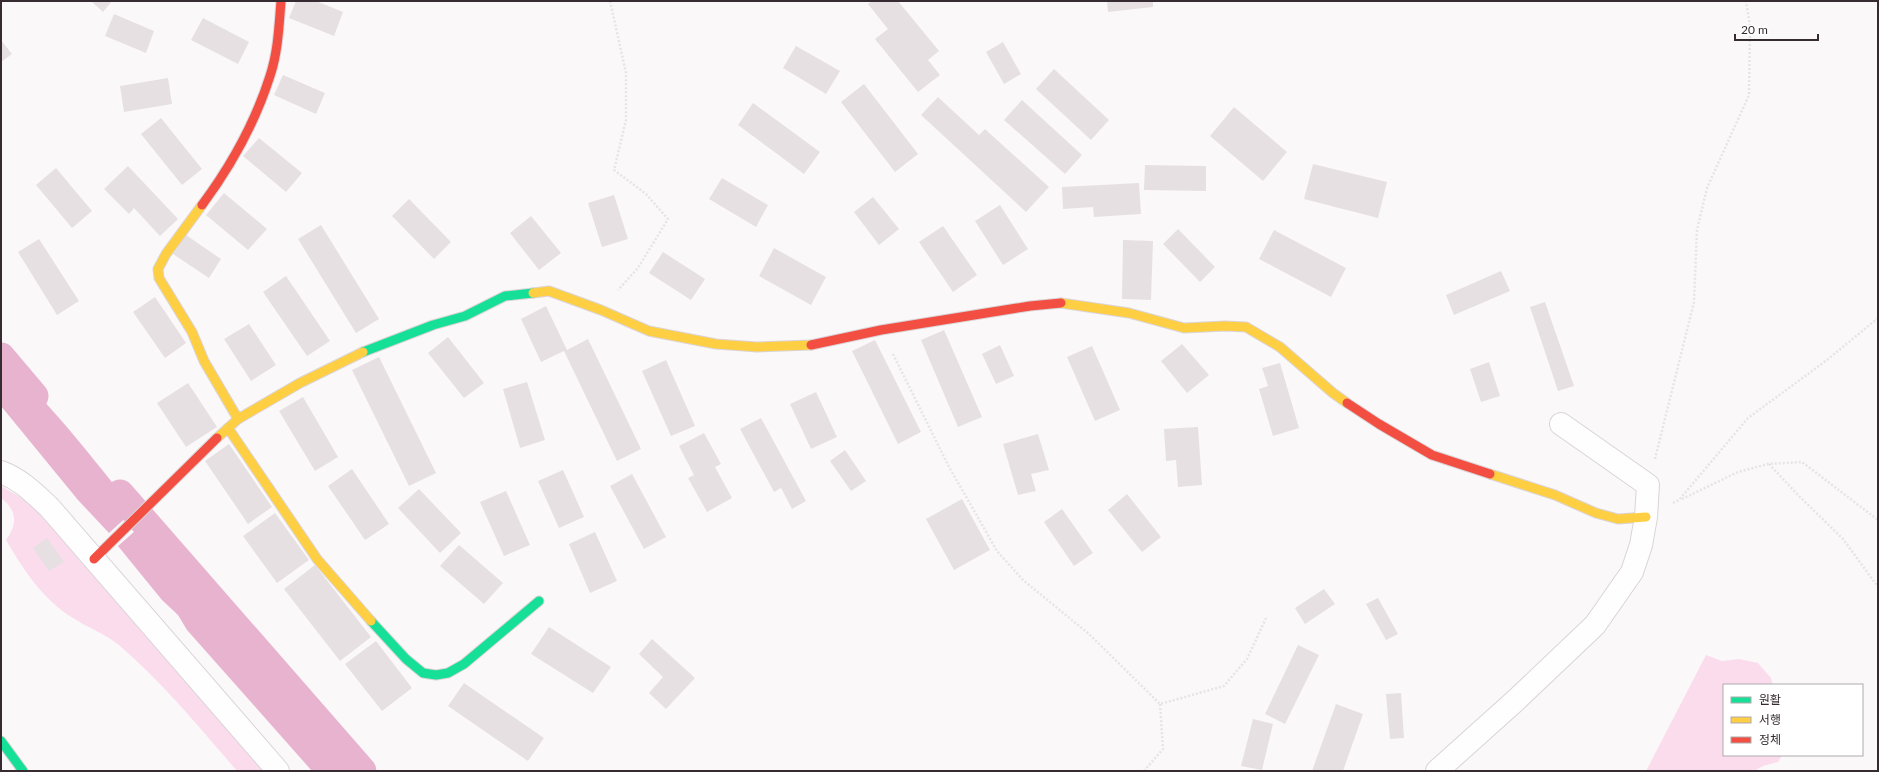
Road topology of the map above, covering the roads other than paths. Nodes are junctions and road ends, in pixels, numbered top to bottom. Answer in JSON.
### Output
{"nodes":[{"id":1,"x":281,"y":1,"type":"edge"},
{"id":2,"x":238,"y":419,"type":"junction"},
{"id":3,"x":1561,"y":424,"type":"dead end"},
{"id":4,"x":228,"y":428,"type":"junction"},
{"id":5,"x":1,"y":472,"type":"edge"},
{"id":6,"x":1646,"y":517,"type":"junction"},
{"id":7,"x":102,"y":552,"type":"junction"},
{"id":8,"x":539,"y":601,"type":"dead end"},
{"id":9,"x":1,"y":741,"type":"edge"},
{"id":10,"x":23,"y":771,"type":"edge"},
{"id":11,"x":278,"y":771,"type":"edge"},
{"id":12,"x":1437,"y":771,"type":"edge"}],
"edges":[{"from":1,"to":2,"type":"street"},
{"from":2,"to":4,"type":"street"},
{"from":2,"to":6,"type":"street"},
{"from":3,"to":6,"type":"street"},
{"from":4,"to":7,"type":"street"},
{"from":4,"to":8,"type":"street"},
{"from":5,"to":7,"type":"street"},
{"from":6,"to":12,"type":"street"},
{"from":7,"to":11,"type":"street"},
{"from":9,"to":10,"type":"street"}]}
